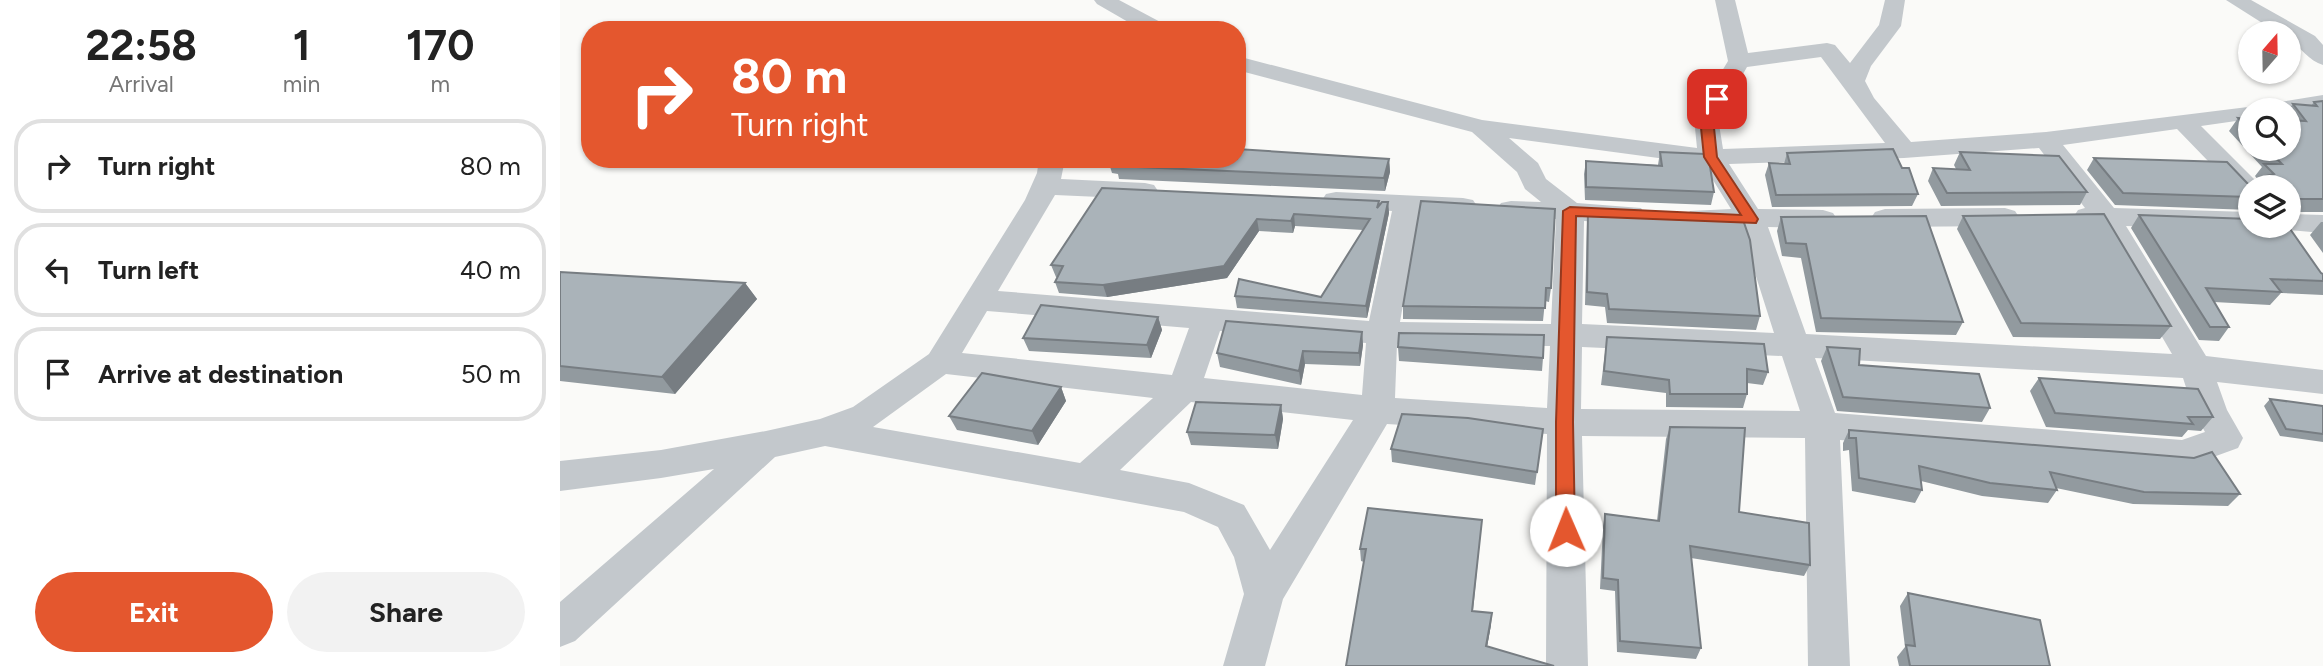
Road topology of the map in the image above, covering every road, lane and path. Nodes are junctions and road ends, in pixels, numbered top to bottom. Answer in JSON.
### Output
{"nodes":[{"id":1,"x":1725,"y":0,"type":"edge"},
{"id":2,"x":1895,"y":0,"type":"edge"},
{"id":3,"x":2235,"y":0,"type":"edge"},
{"id":4,"x":1110,"y":1,"type":"edge"},
{"id":5,"x":1138,"y":21,"type":"edge"},
{"id":6,"x":2323,"y":58,"type":"edge"},
{"id":7,"x":1739,"y":61,"type":"junction"},
{"id":8,"x":1246,"y":65,"type":"edge"},
{"id":9,"x":1853,"y":81,"type":"junction"},
{"id":10,"x":2323,"y":102,"type":"edge"},
{"id":11,"x":2301,"y":105,"type":"edge"},
{"id":12,"x":2238,"y":114,"type":"edge"},
{"id":13,"x":2183,"y":121,"type":"junction"},
{"id":14,"x":1481,"y":127,"type":"junction"},
{"id":15,"x":1560,"y":138,"type":"junction"},
{"id":16,"x":2046,"y":140,"type":"junction"},
{"id":17,"x":1904,"y":150,"type":"junction"},
{"id":18,"x":1711,"y":157,"type":"junction"},
{"id":19,"x":1528,"y":169,"type":"junction"},
{"id":20,"x":1048,"y":173,"type":"edge"},
{"id":21,"x":2238,"y":177,"type":"edge"},
{"id":22,"x":1168,"y":192,"type":"edge"},
{"id":23,"x":1315,"y":199,"type":"edge"},
{"id":24,"x":1407,"y":204,"type":"junction"},
{"id":25,"x":1570,"y":211,"type":"junction"},
{"id":26,"x":2106,"y":216,"type":"junction"},
{"id":27,"x":1751,"y":219,"type":"junction"},
{"id":28,"x":2238,"y":222,"type":"edge"},
{"id":29,"x":2323,"y":224,"type":"edge"},
{"id":30,"x":2301,"y":230,"type":"edge"},
{"id":31,"x":977,"y":300,"type":"junction"},
{"id":32,"x":1208,"y":320,"type":"junction"},
{"id":33,"x":1382,"y":333,"type":"junction"},
{"id":34,"x":1567,"y":335,"type":"junction"},
{"id":35,"x":1795,"y":345,"type":"junction"},
{"id":36,"x":940,"y":362,"type":"junction"},
{"id":37,"x":2196,"y":367,"type":"junction"},
{"id":38,"x":2323,"y":382,"type":"edge"},
{"id":39,"x":1183,"y":390,"type":"junction"},
{"id":40,"x":1378,"y":410,"type":"junction"},
{"id":41,"x":1564,"y":422,"type":"junction"},
{"id":42,"x":1822,"y":425,"type":"junction"},
{"id":43,"x":825,"y":432,"type":"junction"},
{"id":44,"x":766,"y":444,"type":"junction"},
{"id":45,"x":560,"y":476,"type":"edge"},
{"id":46,"x":1086,"y":480,"type":"junction"},
{"id":47,"x":1264,"y":594,"type":"junction"},
{"id":48,"x":560,"y":628,"type":"edge"},
{"id":49,"x":1244,"y":666,"type":"edge"},
{"id":50,"x":1567,"y":666,"type":"edge"},
{"id":51,"x":1829,"y":666,"type":"edge"}],
"edges":[{"from":1,"to":7,"type":"street"},
{"from":2,"to":9,"type":"street"},
{"from":3,"to":6,"type":"street"},
{"from":4,"to":5,"type":"street"},
{"from":7,"to":9,"type":"street"},
{"from":7,"to":18,"type":"street"},
{"from":8,"to":14,"type":"street"},
{"from":9,"to":17,"type":"street"},
{"from":10,"to":11,"type":"street"},
{"from":12,"to":13,"type":"street"},
{"from":13,"to":16,"type":"street"},
{"from":13,"to":21,"type":"street"},
{"from":14,"to":15,"type":"street"},
{"from":14,"to":19,"type":"street"},
{"from":15,"to":18,"type":"street"},
{"from":15,"to":19,"type":"street"},
{"from":16,"to":17,"type":"street"},
{"from":16,"to":26,"type":"street"},
{"from":17,"to":18,"type":"street"},
{"from":18,"to":27,"type":"street"},
{"from":19,"to":25,"type":"street"},
{"from":20,"to":22,"type":"street"},
{"from":20,"to":31,"type":"street"},
{"from":23,"to":24,"type":"street"},
{"from":24,"to":25,"type":"street"},
{"from":24,"to":33,"type":"street"},
{"from":25,"to":27,"type":"street"},
{"from":25,"to":34,"type":"street"},
{"from":26,"to":27,"type":"street"},
{"from":26,"to":28,"type":"street"},
{"from":26,"to":37,"type":"street"},
{"from":27,"to":35,"type":"street"},
{"from":29,"to":30,"type":"street"},
{"from":31,"to":32,"type":"street"},
{"from":31,"to":36,"type":"street"},
{"from":32,"to":33,"type":"street"},
{"from":32,"to":39,"type":"street"},
{"from":33,"to":34,"type":"street"},
{"from":33,"to":40,"type":"street"},
{"from":34,"to":35,"type":"street"},
{"from":34,"to":41,"type":"street"},
{"from":35,"to":37,"type":"street"},
{"from":35,"to":42,"type":"street"},
{"from":36,"to":39,"type":"street"},
{"from":36,"to":43,"type":"street"},
{"from":37,"to":38,"type":"street"},
{"from":37,"to":42,"type":"street"},
{"from":39,"to":40,"type":"street"},
{"from":39,"to":46,"type":"street"},
{"from":40,"to":41,"type":"street"},
{"from":40,"to":47,"type":"street"},
{"from":41,"to":42,"type":"street"},
{"from":41,"to":50,"type":"street"},
{"from":42,"to":51,"type":"street"},
{"from":43,"to":44,"type":"street"},
{"from":43,"to":46,"type":"street"},
{"from":44,"to":45,"type":"street"},
{"from":44,"to":48,"type":"street"},
{"from":46,"to":47,"type":"street"},
{"from":47,"to":49,"type":"street"}]}
